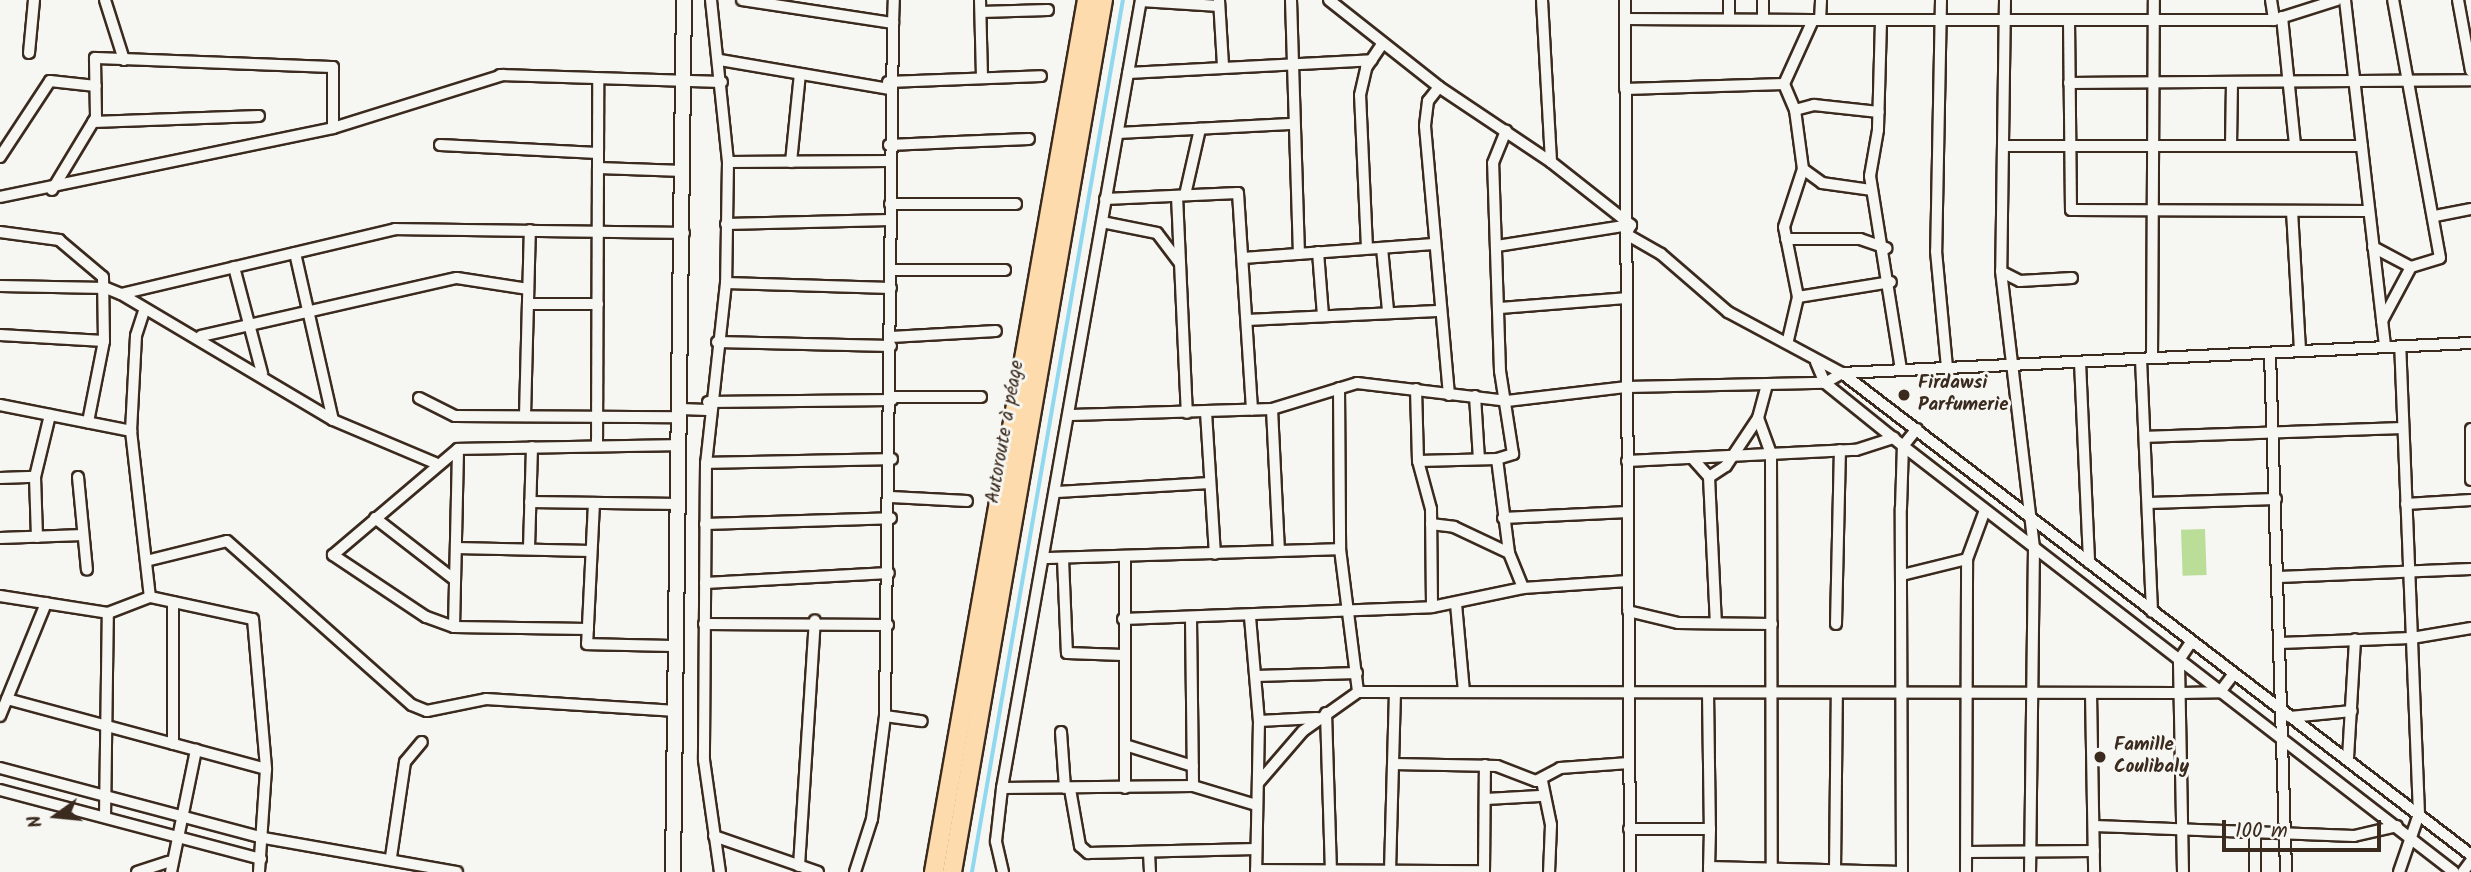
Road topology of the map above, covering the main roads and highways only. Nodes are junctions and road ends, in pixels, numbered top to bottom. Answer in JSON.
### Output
{"nodes":[{"id":1,"x":1087,"y":0,"type":"edge"},
{"id":2,"x":1103,"y":0,"type":"edge"},
{"id":3,"x":934,"y":872,"type":"edge"},
{"id":4,"x":952,"y":872,"type":"edge"}],
"edges":[{"from":1,"to":3,"type":"highway"},
{"from":2,"to":4,"type":"highway","name":"Autoroute à péage"}]}
